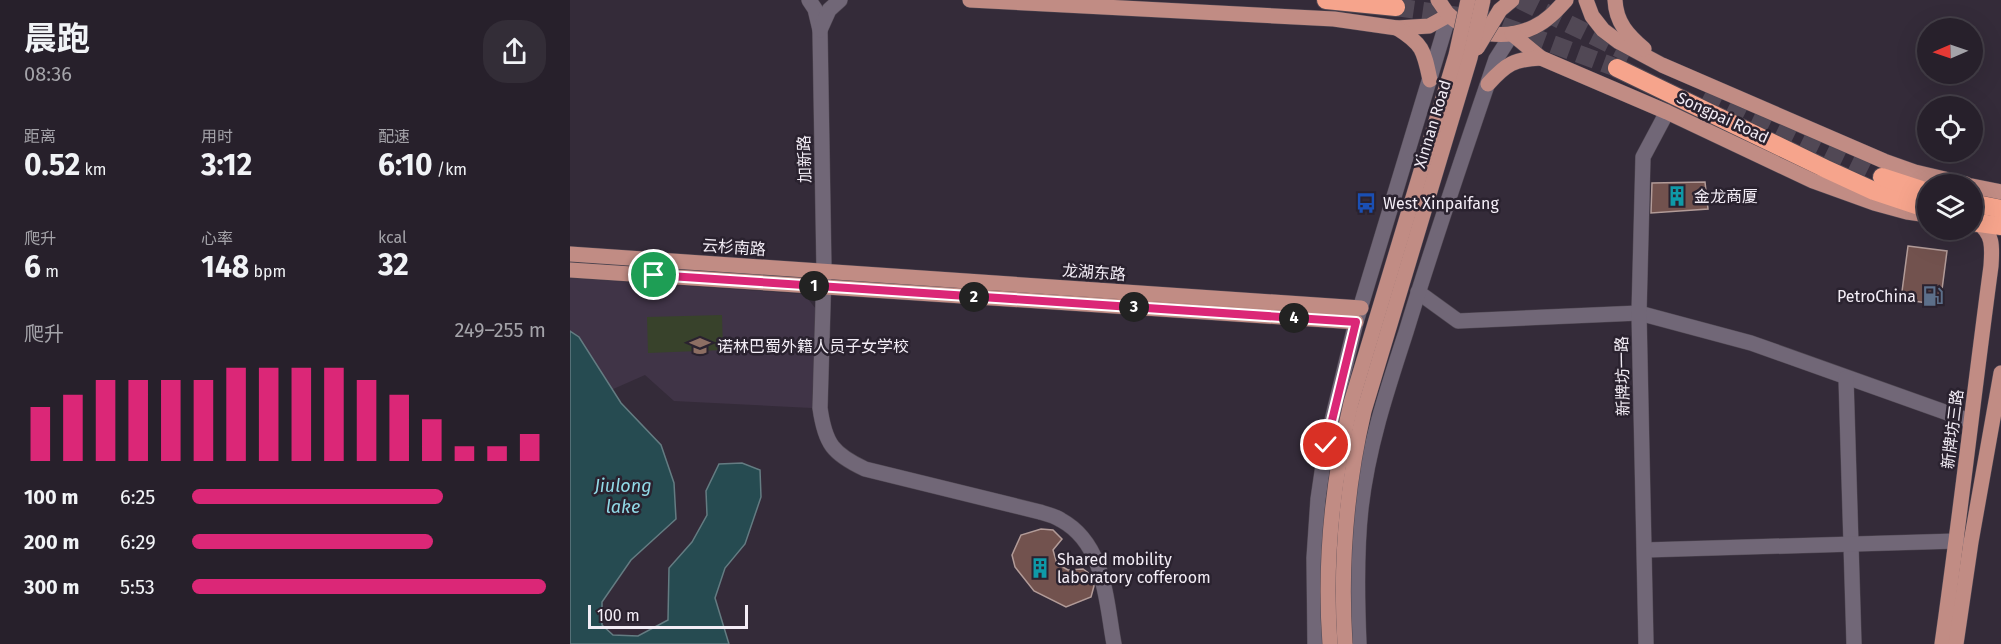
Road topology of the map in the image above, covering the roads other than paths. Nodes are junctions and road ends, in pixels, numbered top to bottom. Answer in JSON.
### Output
{"nodes":[{"id":1,"x":809,"y":0,"type":"edge"},
{"id":2,"x":840,"y":0,"type":"edge"},
{"id":3,"x":970,"y":0,"type":"edge"},
{"id":4,"x":1326,"y":0,"type":"edge"},
{"id":5,"x":1438,"y":0,"type":"edge"},
{"id":6,"x":1468,"y":0,"type":"edge"},
{"id":7,"x":1483,"y":0,"type":"edge"},
{"id":8,"x":1512,"y":0,"type":"edge"},
{"id":9,"x":1566,"y":0,"type":"edge"},
{"id":10,"x":1586,"y":0,"type":"edge"},
{"id":11,"x":1615,"y":0,"type":"edge"},
{"id":12,"x":1396,"y":7,"type":"tunnel mouth"},
{"id":13,"x":1449,"y":15,"type":"junction"},
{"id":14,"x":1397,"y":28,"type":"junction"},
{"id":15,"x":820,"y":30,"type":"junction"},
{"id":16,"x":1512,"y":34,"type":"junction"},
{"id":17,"x":1470,"y":58,"type":"junction"},
{"id":18,"x":1541,"y":58,"type":"junction"},
{"id":19,"x":1662,"y":65,"type":"junction"},
{"id":20,"x":1617,"y":68,"type":"tunnel mouth"},
{"id":21,"x":1430,"y":80,"type":"junction"},
{"id":22,"x":1488,"y":84,"type":"junction"},
{"id":23,"x":1666,"y":112,"type":"junction"},
{"id":24,"x":1924,"y":174,"type":"edge"},
{"id":25,"x":1882,"y":177,"type":"tunnel mouth"},
{"id":26,"x":1917,"y":188,"type":"edge"},
{"id":27,"x":1983,"y":188,"type":"edge"},
{"id":28,"x":2001,"y":192,"type":"edge"},
{"id":29,"x":1917,"y":205,"type":"edge"},
{"id":30,"x":1983,"y":206,"type":"edge"},
{"id":31,"x":2001,"y":209,"type":"edge"},
{"id":32,"x":1917,"y":213,"type":"edge"},
{"id":33,"x":1983,"y":224,"type":"edge"},
{"id":34,"x":2001,"y":226,"type":"edge"},
{"id":35,"x":1983,"y":229,"type":"edge"},
{"id":36,"x":570,"y":254,"type":"edge"},
{"id":37,"x":570,"y":270,"type":"edge"},
{"id":38,"x":824,"y":270,"type":"junction"},
{"id":39,"x":823,"y":287,"type":"junction"},
{"id":40,"x":1418,"y":292,"type":"junction"},
{"id":41,"x":1639,"y":313,"type":"junction"},
{"id":42,"x":1359,"y":315,"type":"junction"},
{"id":43,"x":2001,"y":374,"type":"edge"},
{"id":44,"x":1846,"y":378,"type":"junction"},
{"id":45,"x":1970,"y":422,"type":"junction"},
{"id":46,"x":1957,"y":542,"type":"junction"},
{"id":47,"x":1851,"y":545,"type":"junction"},
{"id":48,"x":1645,"y":550,"type":"junction"},
{"id":49,"x":1114,"y":644,"type":"edge"},
{"id":50,"x":1315,"y":644,"type":"edge"},
{"id":51,"x":1330,"y":644,"type":"edge"},
{"id":52,"x":1345,"y":644,"type":"edge"},
{"id":53,"x":1359,"y":644,"type":"edge"},
{"id":54,"x":1646,"y":644,"type":"edge"},
{"id":55,"x":1854,"y":644,"type":"edge"},
{"id":56,"x":1942,"y":644,"type":"edge"},
{"id":57,"x":1956,"y":644,"type":"edge"}],
"edges":[{"from":1,"to":15,"type":"street"},
{"from":2,"to":15,"type":"street"},
{"from":3,"to":14,"type":"main road"},
{"from":4,"to":12,"type":"highway"},
{"from":5,"to":13,"type":"main road"},
{"from":6,"to":51,"type":"main road","name":"Xinnan Road","bridge":true},
{"from":7,"to":17,"type":"main road","name":"Xinnan Road","bridge":true},
{"from":8,"to":17,"type":"main road","bridge":true},
{"from":9,"to":16,"type":"main road"},
{"from":10,"to":19,"type":"main road","name":"Songpai Road"},
{"from":11,"to":19,"type":"main road"},
{"from":13,"to":14,"type":"main road"},
{"from":13,"to":16,"type":"main road"},
{"from":13,"to":21,"type":"street","name":"Xinnan Road"},
{"from":14,"to":21,"type":"main road"},
{"from":15,"to":38,"type":"street","name":"加新路"},
{"from":16,"to":18,"type":"main road","name":"Songpai Road"},
{"from":16,"to":22,"type":"street"},
{"from":17,"to":52,"type":"main road","name":"Xinnan Road","bridge":true},
{"from":18,"to":22,"type":"main road"},
{"from":18,"to":23,"type":"main road","name":"Songpai Road"},
{"from":19,"to":24,"type":"main road","name":"Songpai Road"},
{"from":20,"to":29,"type":"highway","name":"Songpai Road"},
{"from":21,"to":42,"type":"street","name":"Xinnan Road"},
{"from":22,"to":40,"type":"street"},
{"from":23,"to":32,"type":"main road","name":"Songpai Road"},
{"from":23,"to":41,"type":"street","name":"新牌坊一路"},
{"from":25,"to":26,"type":"highway"},
{"from":27,"to":28,"type":"main road"},
{"from":30,"to":31,"type":"highway"},
{"from":33,"to":34,"type":"highway"},
{"from":35,"to":45,"type":"main road","name":"新牌坊三路"},
{"from":36,"to":38,"type":"main road","name":"云杉南路"},
{"from":37,"to":39,"type":"main road","name":"云杉南路"},
{"from":38,"to":39,"type":"street","name":"加新路"},
{"from":38,"to":42,"type":"main road","name":"龙湖东路"},
{"from":39,"to":42,"type":"main road","name":"龙湖东路"},
{"from":39,"to":49,"type":"street","name":"加新路"},
{"from":40,"to":41,"type":"street"},
{"from":40,"to":53,"type":"street"},
{"from":41,"to":44,"type":"street"},
{"from":41,"to":48,"type":"street","name":"新牌坊一路"},
{"from":42,"to":50,"type":"street","name":"Xinnan Road"},
{"from":43,"to":57,"type":"main road"},
{"from":44,"to":45,"type":"street"},
{"from":44,"to":47,"type":"street"},
{"from":45,"to":46,"type":"main road","name":"新牌坊三路"},
{"from":46,"to":47,"type":"street"},
{"from":46,"to":56,"type":"main road","name":"新牌坊三路"},
{"from":47,"to":48,"type":"street"},
{"from":47,"to":55,"type":"street"},
{"from":48,"to":54,"type":"street","name":"新牌坊一路"}]}
